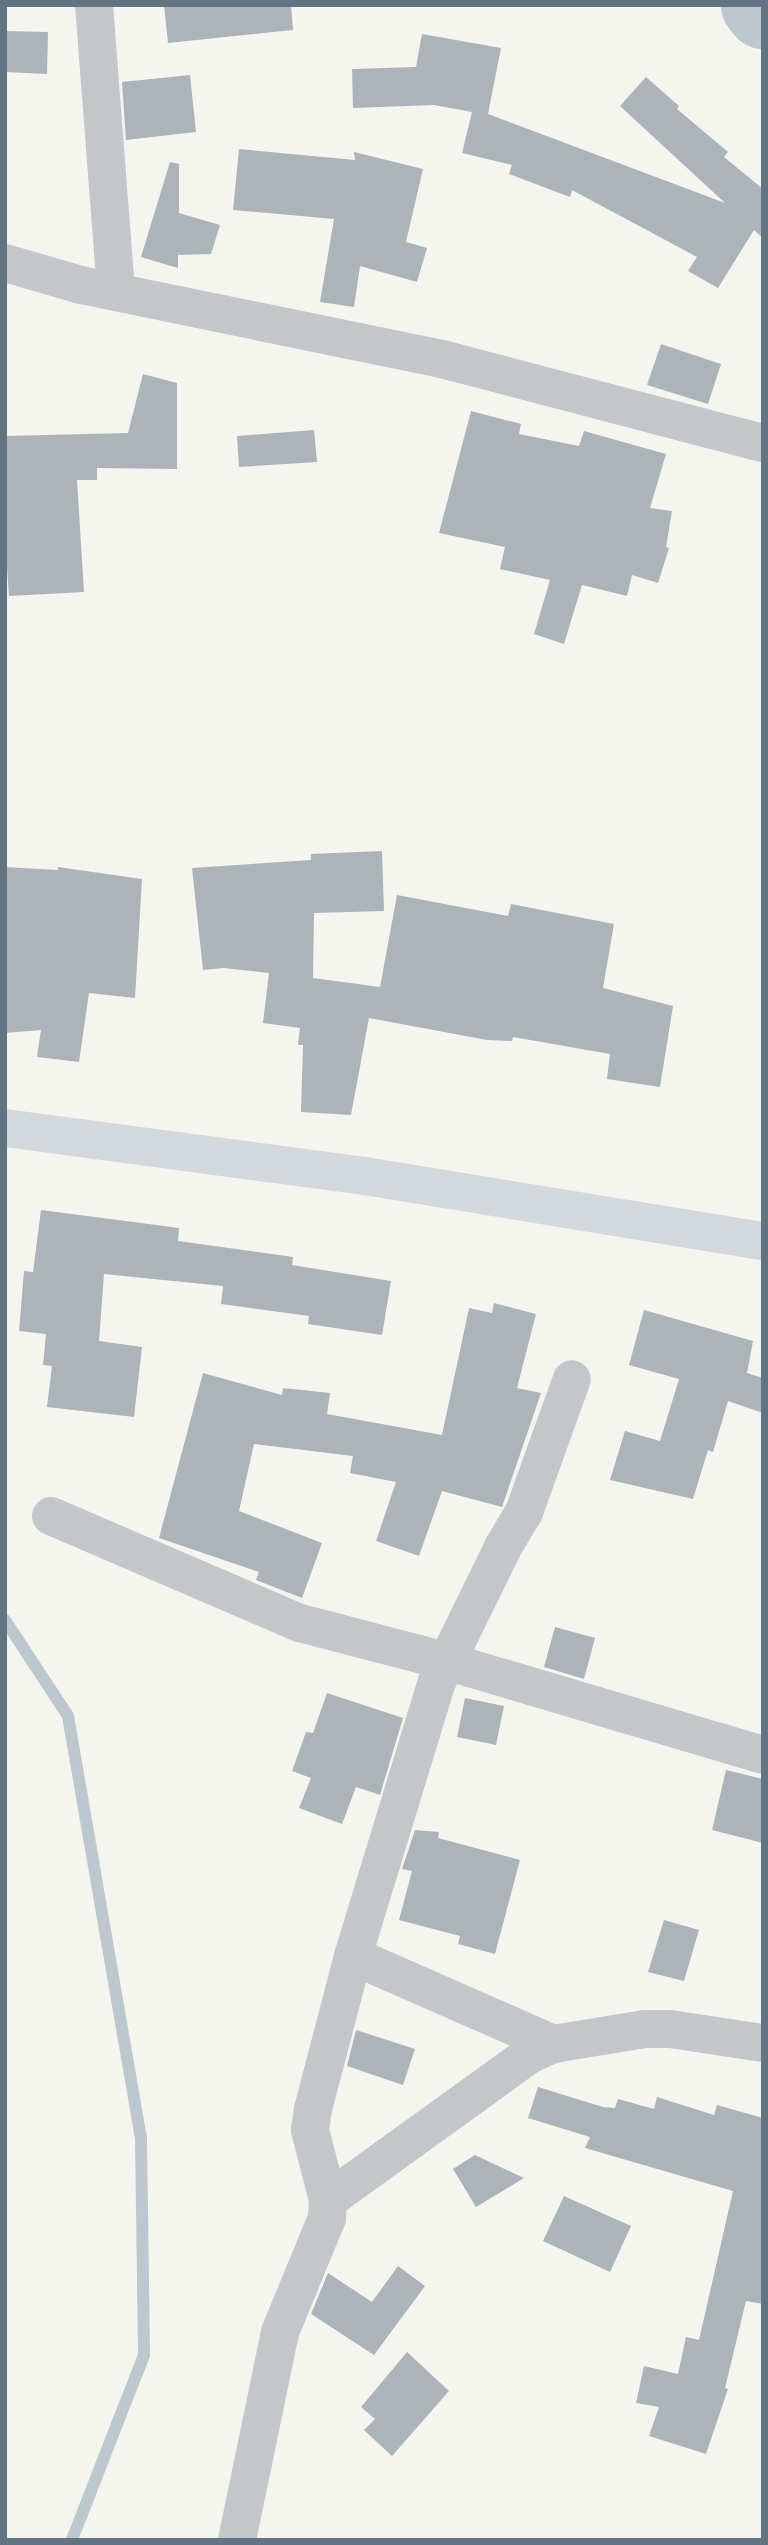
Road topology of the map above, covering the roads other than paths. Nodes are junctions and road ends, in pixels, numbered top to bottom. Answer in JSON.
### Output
{"nodes":[{"id":1,"x":94,"y":5,"type":"edge"},
{"id":2,"x":5,"y":262,"type":"edge"},
{"id":3,"x":116,"y":292,"type":"junction"},
{"id":4,"x":763,"y":443,"type":"edge"},
{"id":5,"x":5,"y":1128,"type":"edge"},
{"id":6,"x":763,"y":1241,"type":"edge"},
{"id":7,"x":572,"y":1379,"type":"dead end"},
{"id":8,"x":51,"y":1516,"type":"dead end"},
{"id":9,"x":446,"y":1661,"type":"junction"},
{"id":10,"x":763,"y":1755,"type":"edge"},
{"id":11,"x":353,"y":1956,"type":"junction"},
{"id":12,"x":763,"y":2043,"type":"edge"},
{"id":13,"x":553,"y":2044,"type":"junction"},
{"id":14,"x":328,"y":2200,"type":"junction"},
{"id":15,"x":237,"y":2540,"type":"edge"}],
"edges":[{"from":1,"to":3,"type":"street"},
{"from":2,"to":3,"type":"street"},
{"from":3,"to":4,"type":"street"},
{"from":5,"to":6,"type":"main road"},
{"from":7,"to":9,"type":"street"},
{"from":8,"to":9,"type":"street"},
{"from":9,"to":10,"type":"street"},
{"from":9,"to":11,"type":"street"},
{"from":11,"to":13,"type":"street"},
{"from":11,"to":14,"type":"street"},
{"from":12,"to":13,"type":"street"},
{"from":13,"to":14,"type":"street"},
{"from":14,"to":15,"type":"street"}]}
